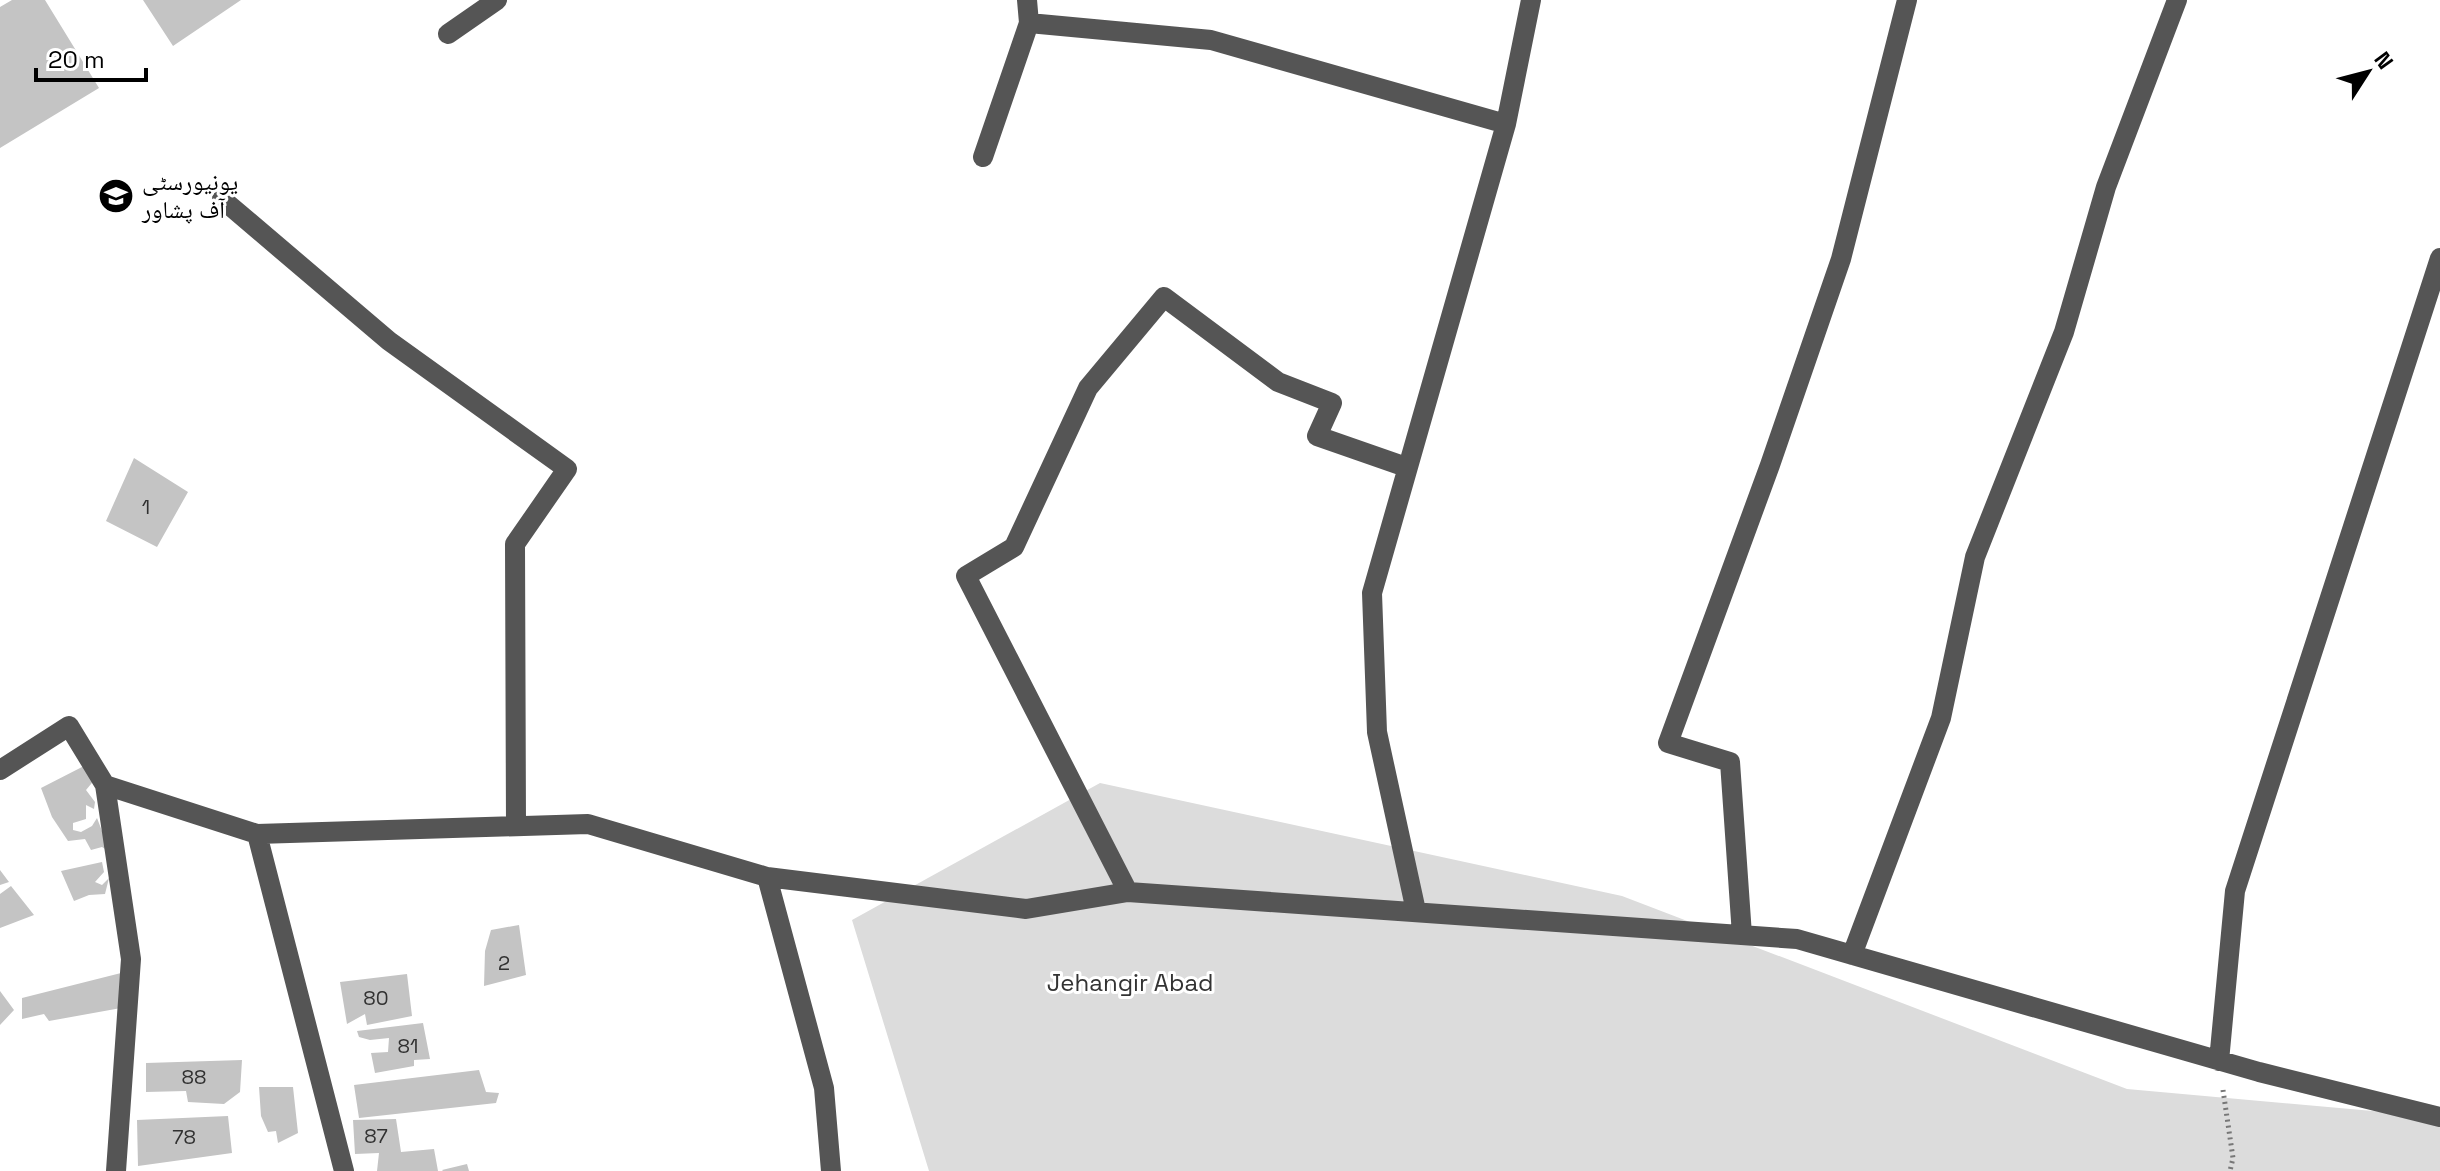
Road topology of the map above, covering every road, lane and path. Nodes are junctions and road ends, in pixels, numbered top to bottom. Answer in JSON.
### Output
{"nodes":[{"id":1,"x":497,"y":0,"type":"edge"},
{"id":2,"x":1027,"y":0,"type":"edge"},
{"id":3,"x":1531,"y":0,"type":"edge"},
{"id":4,"x":1907,"y":0,"type":"edge"},
{"id":5,"x":2177,"y":0,"type":"edge"},
{"id":6,"x":1029,"y":23,"type":"junction"},
{"id":7,"x":448,"y":34,"type":"dead end"},
{"id":8,"x":1506,"y":124,"type":"junction"},
{"id":9,"x":983,"y":157,"type":"dead end"},
{"id":10,"x":222,"y":199,"type":"dead end"},
{"id":11,"x":2440,"y":258,"type":"edge"},
{"id":12,"x":2434,"y":296,"type":"edge"},
{"id":13,"x":1406,"y":467,"type":"junction"},
{"id":14,"x":0,"y":770,"type":"edge"},
{"id":15,"x":105,"y":785,"type":"junction"},
{"id":16,"x":516,"y":826,"type":"junction"},
{"id":17,"x":257,"y":834,"type":"junction"},
{"id":18,"x":767,"y":877,"type":"junction"},
{"id":19,"x":1128,"y":892,"type":"junction"},
{"id":20,"x":1416,"y":911,"type":"junction"},
{"id":21,"x":1742,"y":935,"type":"junction"},
{"id":22,"x":1852,"y":955,"type":"junction"},
{"id":23,"x":2219,"y":1061,"type":"junction"},
{"id":24,"x":2440,"y":1117,"type":"edge"},
{"id":25,"x":112,"y":1170,"type":"edge"},
{"id":26,"x":344,"y":1171,"type":"edge"},
{"id":27,"x":831,"y":1171,"type":"edge"},
{"id":28,"x":2230,"y":1171,"type":"edge"}],
"edges":[{"from":1,"to":7,"type":"street"},
{"from":2,"to":6,"type":"street"},
{"from":3,"to":8,"type":"street"},
{"from":4,"to":21,"type":"street"},
{"from":5,"to":22,"type":"street"},
{"from":6,"to":8,"type":"street"},
{"from":6,"to":9,"type":"street"},
{"from":8,"to":13,"type":"street"},
{"from":10,"to":16,"type":"street"},
{"from":11,"to":12,"type":"street"},
{"from":12,"to":23,"type":"street"},
{"from":13,"to":19,"type":"street"},
{"from":13,"to":20,"type":"street"},
{"from":14,"to":15,"type":"street"},
{"from":15,"to":17,"type":"street"},
{"from":15,"to":25,"type":"street"},
{"from":16,"to":17,"type":"street"},
{"from":16,"to":18,"type":"street"},
{"from":17,"to":26,"type":"street"},
{"from":18,"to":19,"type":"street"},
{"from":18,"to":27,"type":"street"},
{"from":19,"to":20,"type":"street"},
{"from":20,"to":21,"type":"street"},
{"from":21,"to":22,"type":"street"},
{"from":22,"to":23,"type":"street"},
{"from":23,"to":24,"type":"street"},
{"from":23,"to":28,"type":"path"}]}
